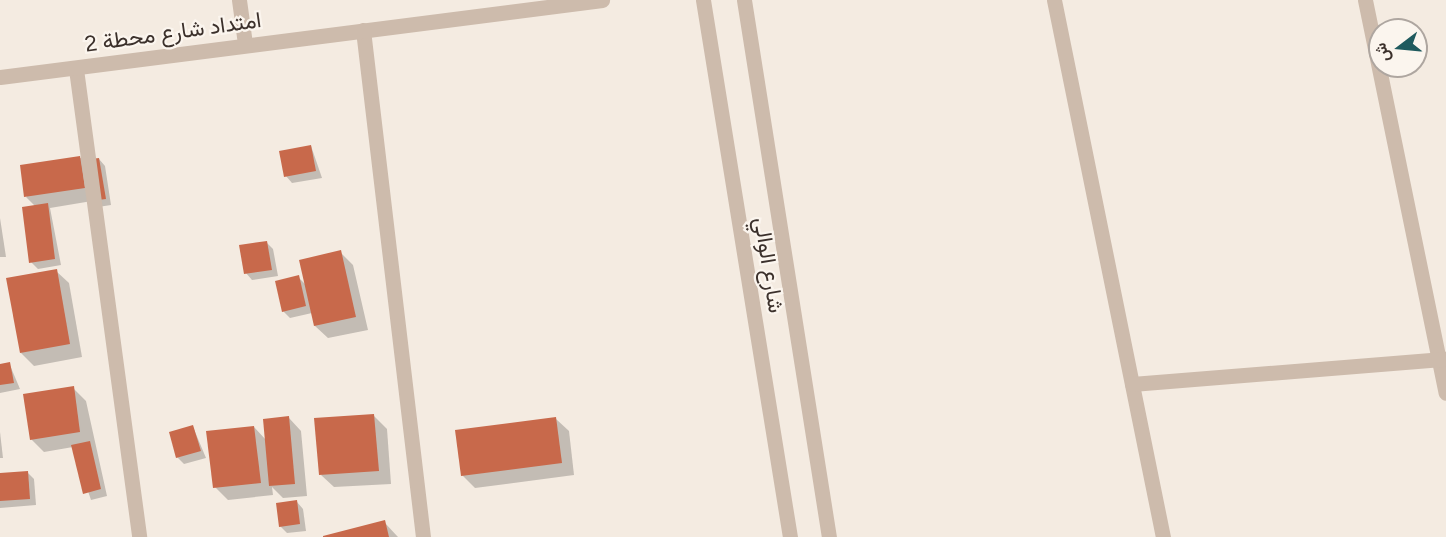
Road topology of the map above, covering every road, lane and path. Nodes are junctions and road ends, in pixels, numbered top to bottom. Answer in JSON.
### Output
{"nodes":[{"id":1,"x":239,"y":0,"type":"edge"},
{"id":2,"x":602,"y":0,"type":"edge"},
{"id":3,"x":703,"y":0,"type":"edge"},
{"id":4,"x":744,"y":0,"type":"edge"},
{"id":5,"x":1054,"y":0,"type":"edge"},
{"id":6,"x":1365,"y":0,"type":"edge"},
{"id":7,"x":506,"y":5,"type":"edge"},
{"id":8,"x":363,"y":30,"type":"junction"},
{"id":9,"x":245,"y":44,"type":"junction"},
{"id":10,"x":76,"y":69,"type":"junction"},
{"id":11,"x":0,"y":78,"type":"edge"},
{"id":12,"x":1442,"y":359,"type":"edge"},
{"id":13,"x":1132,"y":384,"type":"junction"},
{"id":14,"x":1446,"y":393,"type":"edge"},
{"id":15,"x":139,"y":537,"type":"edge"},
{"id":16,"x":423,"y":537,"type":"edge"},
{"id":17,"x":790,"y":537,"type":"edge"},
{"id":18,"x":829,"y":537,"type":"edge"},
{"id":19,"x":1163,"y":537,"type":"edge"}],
"edges":[{"from":1,"to":9,"type":"street"},
{"from":2,"to":7,"type":"street","name":"امتداد شارع محطة 2"},
{"from":3,"to":17,"type":"street","name":"شارع الوالي"},
{"from":4,"to":18,"type":"street","name":"شارع الوالي"},
{"from":5,"to":13,"type":"street"},
{"from":6,"to":12,"type":"street"},
{"from":7,"to":8,"type":"street","name":"امتداد شارع محطة 2"},
{"from":8,"to":9,"type":"street","name":"امتداد شارع محطة 2"},
{"from":8,"to":16,"type":"street"},
{"from":9,"to":10,"type":"street","name":"امتداد شارع محطة 2"},
{"from":10,"to":11,"type":"street","name":"امتداد شارع محطة 2"},
{"from":10,"to":15,"type":"street"},
{"from":12,"to":13,"type":"street"},
{"from":12,"to":14,"type":"street"},
{"from":13,"to":19,"type":"street"}]}
